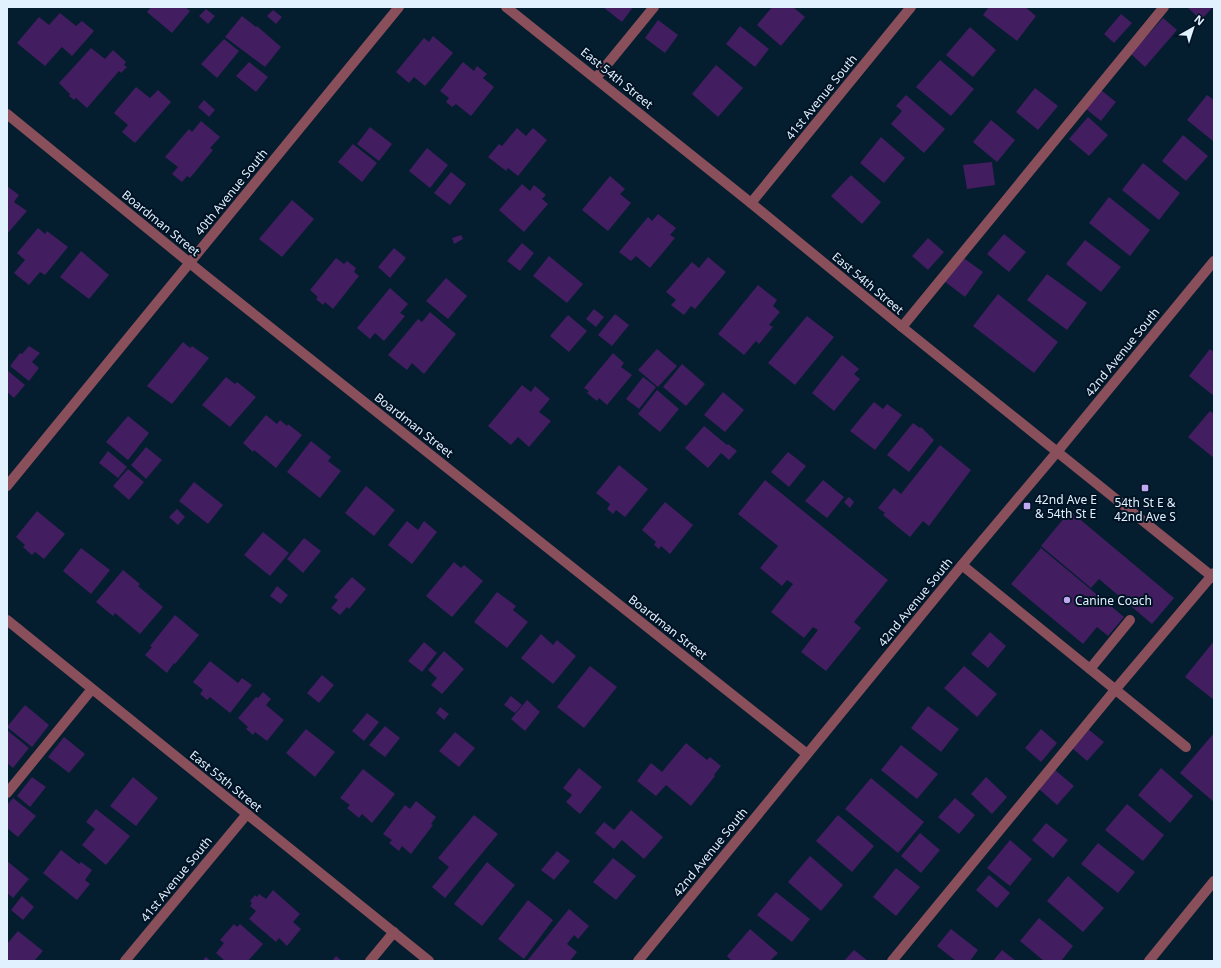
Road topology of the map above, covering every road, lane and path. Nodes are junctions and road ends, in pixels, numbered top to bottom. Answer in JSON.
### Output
{"nodes":[{"id":1,"x":399,"y":7,"type":"edge"},
{"id":2,"x":506,"y":7,"type":"edge"},
{"id":3,"x":654,"y":7,"type":"edge"},
{"id":4,"x":911,"y":7,"type":"edge"},
{"id":5,"x":1164,"y":7,"type":"edge"},
{"id":6,"x":596,"y":78,"type":"junction"},
{"id":7,"x":7,"y":114,"type":"edge"},
{"id":8,"x":751,"y":203,"type":"junction"},
{"id":9,"x":1214,"y":261,"type":"edge"},
{"id":10,"x":190,"y":262,"type":"junction"},
{"id":11,"x":902,"y":327,"type":"junction"},
{"id":12,"x":1057,"y":452,"type":"junction"},
{"id":13,"x":7,"y":486,"type":"edge"},
{"id":14,"x":962,"y":565,"type":"junction"},
{"id":15,"x":1213,"y":576,"type":"edge"},
{"id":16,"x":7,"y":620,"type":"edge"},
{"id":17,"x":1130,"y":620,"type":"dead end"},
{"id":18,"x":1090,"y":669,"type":"junction"},
{"id":19,"x":92,"y":689,"type":"junction"},
{"id":20,"x":1115,"y":690,"type":"junction"},
{"id":21,"x":1186,"y":747,"type":"dead end"},
{"id":22,"x":807,"y":754,"type":"junction"},
{"id":23,"x":7,"y":793,"type":"edge"},
{"id":24,"x":247,"y":814,"type":"junction"},
{"id":25,"x":1214,"y":881,"type":"edge"},
{"id":26,"x":394,"y":932,"type":"junction"},
{"id":27,"x":125,"y":961,"type":"edge"},
{"id":28,"x":370,"y":961,"type":"edge"},
{"id":29,"x":429,"y":961,"type":"edge"},
{"id":30,"x":638,"y":961,"type":"edge"},
{"id":31,"x":892,"y":961,"type":"edge"},
{"id":32,"x":1149,"y":961,"type":"edge"}],
"edges":[{"from":1,"to":10,"type":"street","name":"40th Avenue South"},
{"from":2,"to":6,"type":"street","name":"East 54th Street"},
{"from":3,"to":6,"type":"street"},
{"from":4,"to":8,"type":"street","name":"41st Avenue South"},
{"from":5,"to":11,"type":"street"},
{"from":6,"to":8,"type":"street","name":"East 54th Street"},
{"from":7,"to":10,"type":"street","name":"Boardman Street"},
{"from":8,"to":11,"type":"street","name":"East 54th Street"},
{"from":9,"to":12,"type":"street","name":"42nd Avenue South"},
{"from":10,"to":13,"type":"street","name":"40th Avenue South"},
{"from":10,"to":22,"type":"street","name":"Boardman Street"},
{"from":11,"to":12,"type":"street","name":"East 54th Street"},
{"from":12,"to":14,"type":"street","name":"42nd Avenue South"},
{"from":12,"to":15,"type":"street","name":"East 54th Street"},
{"from":14,"to":18,"type":"street"},
{"from":14,"to":22,"type":"street","name":"42nd Avenue South"},
{"from":15,"to":20,"type":"street"},
{"from":16,"to":19,"type":"street","name":"East 55th Street"},
{"from":17,"to":18,"type":"street"},
{"from":18,"to":20,"type":"street"},
{"from":19,"to":23,"type":"street"},
{"from":19,"to":24,"type":"street","name":"East 55th Street"},
{"from":20,"to":21,"type":"street"},
{"from":20,"to":31,"type":"street"},
{"from":22,"to":30,"type":"street","name":"42nd Avenue South"},
{"from":24,"to":26,"type":"street","name":"East 55th Street"},
{"from":24,"to":27,"type":"street","name":"41st Avenue South"},
{"from":25,"to":32,"type":"street"},
{"from":26,"to":28,"type":"street"},
{"from":26,"to":29,"type":"street","name":"East 55th Street"}]}
